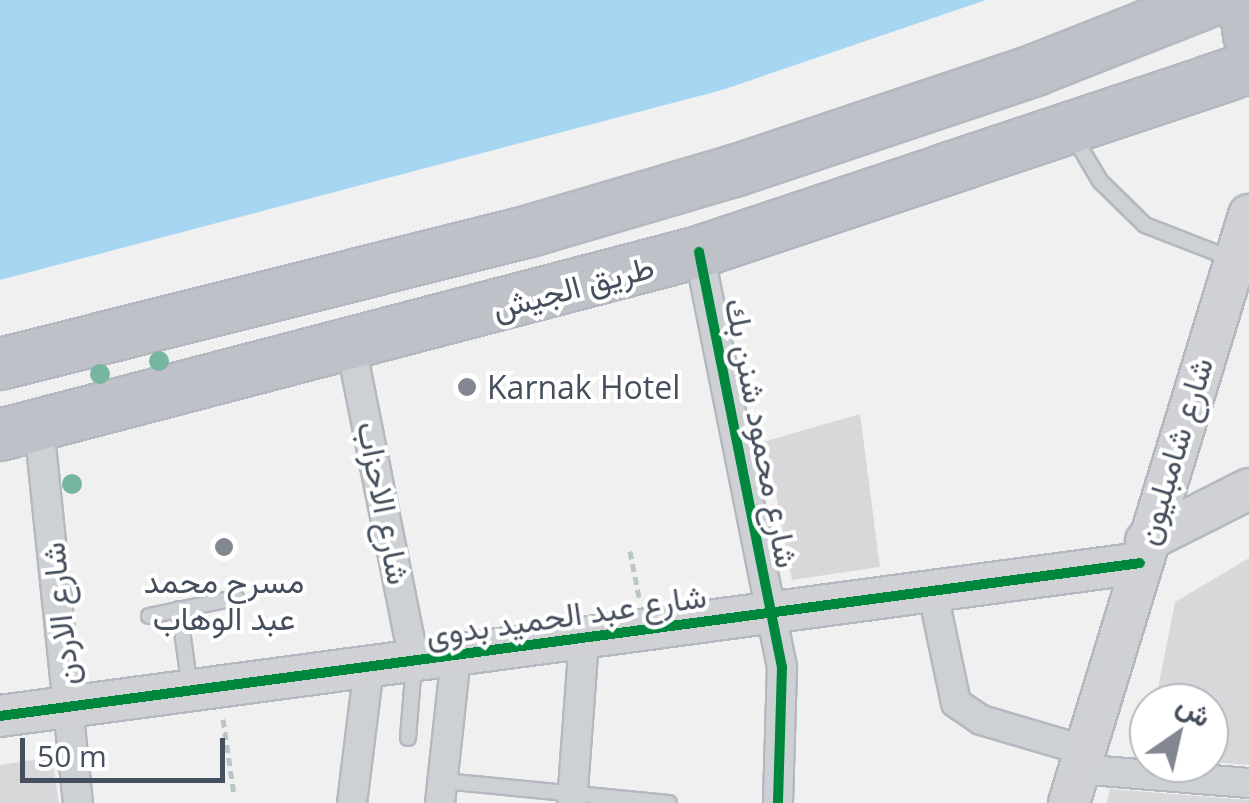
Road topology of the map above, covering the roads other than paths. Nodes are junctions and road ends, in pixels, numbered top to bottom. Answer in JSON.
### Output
{"nodes":[{"id":1,"x":1213,"y":0,"type":"edge"},
{"id":2,"x":1244,"y":0,"type":"edge"},
{"id":3,"x":1249,"y":36,"type":"edge"},
{"id":4,"x":1249,"y":68,"type":"edge"},
{"id":5,"x":1071,"y":132,"type":"junction"},
{"id":6,"x":1249,"y":215,"type":"edge"},
{"id":7,"x":700,"y":252,"type":"junction"},
{"id":8,"x":1233,"y":259,"type":"junction"},
{"id":9,"x":255,"y":303,"type":"junction"},
{"id":10,"x":126,"y":334,"type":"junction"},
{"id":11,"x":351,"y":346,"type":"junction"},
{"id":12,"x":0,"y":364,"type":"edge"},
{"id":13,"x":272,"y":367,"type":"junction"},
{"id":14,"x":142,"y":400,"type":"junction"},
{"id":15,"x":19,"y":430,"type":"edge"},
{"id":16,"x":1249,"y":489,"type":"edge"},
{"id":17,"x":1143,"y":552,"type":"junction"},
{"id":18,"x":932,"y":589,"type":"junction"},
{"id":19,"x":236,"y":598,"type":"dead end"},
{"id":20,"x":179,"y":610,"type":"junction"},
{"id":21,"x":772,"y":612,"type":"junction"},
{"id":22,"x":149,"y":616,"type":"dead end"},
{"id":23,"x":584,"y":638,"type":"junction"},
{"id":24,"x":456,"y":655,"type":"junction"},
{"id":25,"x":414,"y":660,"type":"junction"},
{"id":26,"x":369,"y":666,"type":"junction"},
{"id":27,"x":204,"y":688,"type":"junction"},
{"id":28,"x":70,"y":706,"type":"junction"},
{"id":29,"x":0,"y":716,"type":"edge"},
{"id":30,"x":408,"y":738,"type":"dead end"},
{"id":31,"x":1077,"y":774,"type":"edge"},
{"id":32,"x":1249,"y":783,"type":"edge"},
{"id":33,"x":442,"y":792,"type":"edge"},
{"id":34,"x":572,"y":798,"type":"edge"},
{"id":35,"x":78,"y":803,"type":"edge"},
{"id":36,"x":352,"y":803,"type":"edge"},
{"id":37,"x":669,"y":803,"type":"edge"},
{"id":38,"x":778,"y":803,"type":"edge"}],
"edges":[{"from":1,"to":9,"type":"highway","name":"طريق الجيش"},
{"from":2,"to":3,"type":"highway"},
{"from":4,"to":5,"type":"highway","name":"طريق الجيش"},
{"from":5,"to":7,"type":"highway","name":"طريق الجيش"},
{"from":5,"to":8,"type":"lane"},
{"from":6,"to":8,"type":"street","name":"شارع شامبليون"},
{"from":7,"to":11,"type":"highway","name":"طريق الجيش"},
{"from":7,"to":21,"type":"street","name":"شارع محمود شنن بك"},
{"from":8,"to":17,"type":"street","name":"شارع شامبليون"},
{"from":9,"to":10,"type":"highway","name":"طريق الجيش"},
{"from":9,"to":13,"type":"highway"},
{"from":10,"to":12,"type":"highway","name":"طريق الجيش"},
{"from":10,"to":14,"type":"highway"},
{"from":11,"to":13,"type":"highway","name":"طريق الجيش"},
{"from":11,"to":25,"type":"street","name":"شارع الاحزاب"},
{"from":13,"to":14,"type":"highway","name":"طريق الجيش"},
{"from":14,"to":15,"type":"highway","name":"طريق الجيش"},
{"from":15,"to":28,"type":"street","name":"شارع الاردن"},
{"from":16,"to":17,"type":"street","name":"شارع عبد الحميد بدوى"},
{"from":17,"to":18,"type":"street","name":"شارع عبد الحميد بدوى"},
{"from":17,"to":31,"type":"street","name":"شارع شامبليون"},
{"from":18,"to":21,"type":"street","name":"شارع عبد الحميد بدوى"},
{"from":18,"to":31,"type":"street"},
{"from":19,"to":20,"type":"lane"},
{"from":20,"to":22,"type":"lane"},
{"from":20,"to":27,"type":"lane"},
{"from":21,"to":23,"type":"street","name":"شارع عبد الحميد بدوى"},
{"from":21,"to":38,"type":"street","name":"شارع محمود شنن بك"},
{"from":23,"to":24,"type":"street","name":"شارع عبد الحميد بدوى"},
{"from":23,"to":34,"type":"street"},
{"from":24,"to":25,"type":"street","name":"شارع عبد الحميد بدوى"},
{"from":24,"to":33,"type":"street"},
{"from":25,"to":26,"type":"street","name":"شارع عبد الحميد بدوى"},
{"from":25,"to":30,"type":"lane"},
{"from":26,"to":27,"type":"street","name":"شارع عبد الحميد بدوى"},
{"from":26,"to":36,"type":"street"},
{"from":27,"to":28,"type":"street","name":"شارع عبد الحميد بدوى"},
{"from":28,"to":29,"type":"street","name":"شارع عبد الحميد بدوى"},
{"from":28,"to":35,"type":"street","name":"شارع الاردن"},
{"from":31,"to":32,"type":"street"},
{"from":33,"to":34,"type":"lane"},
{"from":34,"to":37,"type":"lane"}]}
